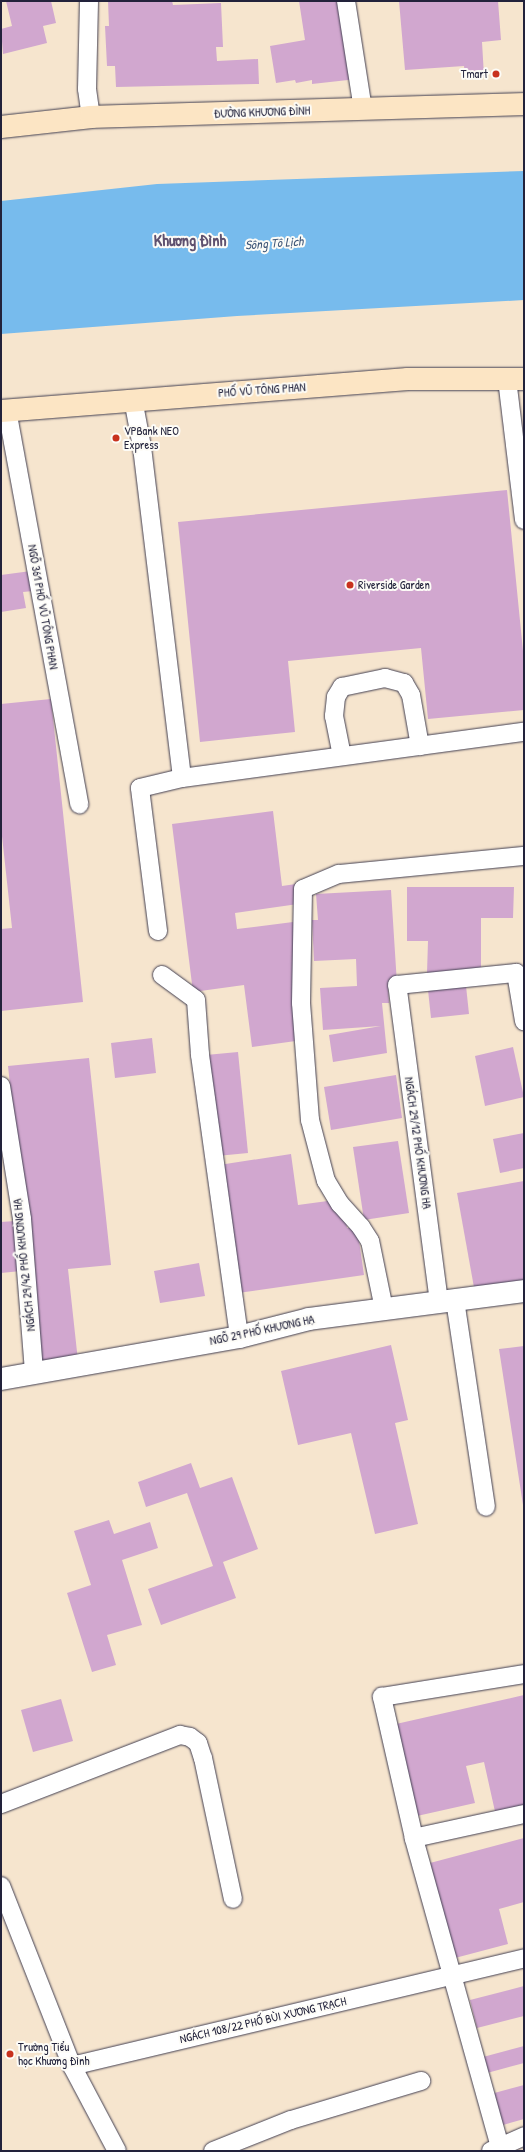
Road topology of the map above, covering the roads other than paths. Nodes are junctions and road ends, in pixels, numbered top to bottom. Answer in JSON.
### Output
{"nodes":[{"id":1,"x":89,"y":1,"type":"edge"},
{"id":2,"x":346,"y":1,"type":"edge"},
{"id":3,"x":524,"y":104,"type":"edge"},
{"id":4,"x":363,"y":110,"type":"junction"},
{"id":5,"x":91,"y":117,"type":"junction"},
{"id":6,"x":1,"y":127,"type":"edge"},
{"id":7,"x":516,"y":379,"type":"edge"},
{"id":8,"x":134,"y":399,"type":"junction"},
{"id":9,"x":4,"y":410,"type":"edge"},
{"id":10,"x":524,"y":520,"type":"edge"},
{"id":11,"x":524,"y":732,"type":"edge"},
{"id":12,"x":420,"y":746,"type":"junction"},
{"id":13,"x":342,"y":756,"type":"junction"},
{"id":14,"x":182,"y":778,"type":"junction"},
{"id":15,"x":79,"y":804,"type":"dead end"},
{"id":16,"x":524,"y":856,"type":"edge"},
{"id":17,"x":158,"y":931,"type":"dead end"},
{"id":18,"x":162,"y":975,"type":"dead end"},
{"id":19,"x":524,"y":1021,"type":"edge"},
{"id":20,"x":1,"y":1086,"type":"edge"},
{"id":21,"x":524,"y":1290,"type":"edge"},
{"id":22,"x":447,"y":1301,"type":"junction"},
{"id":23,"x":384,"y":1309,"type":"junction"},
{"id":24,"x":239,"y":1337,"type":"junction"},
{"id":25,"x":34,"y":1373,"type":"junction"},
{"id":26,"x":1,"y":1379,"type":"edge"},
{"id":27,"x":486,"y":1507,"type":"dead end"},
{"id":28,"x":524,"y":1674,"type":"edge"},
{"id":29,"x":1,"y":1804,"type":"edge"},
{"id":30,"x":524,"y":1814,"type":"edge"},
{"id":31,"x":414,"y":1838,"type":"junction"},
{"id":32,"x":1,"y":1886,"type":"edge"},
{"id":33,"x":233,"y":1899,"type":"dead end"},
{"id":34,"x":524,"y":1958,"type":"edge"},
{"id":35,"x":454,"y":1974,"type":"junction"},
{"id":36,"x":72,"y":2066,"type":"junction"},
{"id":37,"x":421,"y":2081,"type":"dead end"},
{"id":38,"x":524,"y":2136,"type":"edge"},
{"id":39,"x":496,"y":2149,"type":"edge"},
{"id":40,"x":117,"y":2151,"type":"edge"},
{"id":41,"x":213,"y":2151,"type":"edge"}],
"edges":[{"from":1,"to":5,"type":"lane"},
{"from":2,"to":4,"type":"lane"},
{"from":3,"to":4,"type":"main road","name":"ĐƯỜNG KHƯƠNG ĐÌNH"},
{"from":4,"to":5,"type":"main road","name":"ĐƯỜNG KHƯƠNG ĐÌNH"},
{"from":5,"to":6,"type":"main road","name":"ĐƯỜNG KHƯƠNG ĐÌNH"},
{"from":7,"to":8,"type":"main road","name":"PHỐ VŨ TÔNG PHAN"},
{"from":7,"to":10,"type":"lane"},
{"from":8,"to":9,"type":"main road","name":"PHỐ VŨ TÔNG PHAN"},
{"from":8,"to":14,"type":"lane"},
{"from":9,"to":15,"type":"lane","name":"NGÕ 361 PHỐ VŨ TÔNG PHAN"},
{"from":11,"to":12,"type":"lane"},
{"from":12,"to":13,"type":"lane"},
{"from":12,"to":13,"type":"lane"},
{"from":13,"to":14,"type":"lane"},
{"from":14,"to":17,"type":"lane"},
{"from":16,"to":23,"type":"lane"},
{"from":18,"to":24,"type":"lane"},
{"from":19,"to":22,"type":"lane","name":"NGÁCH 29/12 PHỐ KHƯƠNG HẠ"},
{"from":20,"to":25,"type":"lane","name":"NGÁCH 29/42 PHỐ KHƯƠNG HẠ"},
{"from":21,"to":22,"type":"street","name":"NGÕ 29 PHỐ KHƯƠNG HẠ"},
{"from":22,"to":23,"type":"street","name":"NGÕ 29 PHỐ KHƯƠNG HẠ"},
{"from":22,"to":27,"type":"lane","name":"NGÁCH 29/12 PHỐ KHƯƠNG HẠ"},
{"from":23,"to":24,"type":"street","name":"NGÕ 29 PHỐ KHƯƠNG HẠ"},
{"from":24,"to":25,"type":"street","name":"NGÕ 29 PHỐ KHƯƠNG HẠ"},
{"from":25,"to":26,"type":"street","name":"NGÕ 29 PHỐ KHƯƠNG HẠ"},
{"from":28,"to":31,"type":"lane"},
{"from":29,"to":33,"type":"lane"},
{"from":30,"to":31,"type":"lane"},
{"from":31,"to":35,"type":"lane"},
{"from":32,"to":36,"type":"lane"},
{"from":34,"to":35,"type":"lane","name":"NGÁCH 108/22 PHỐ BÙI XƯƠNG TRẠCH"},
{"from":35,"to":36,"type":"lane","name":"NGÁCH 108/22 PHỐ BÙI XƯƠNG TRẠCH"},
{"from":35,"to":39,"type":"lane"},
{"from":36,"to":40,"type":"lane"},
{"from":37,"to":41,"type":"lane"},
{"from":38,"to":39,"type":"lane"}]}
